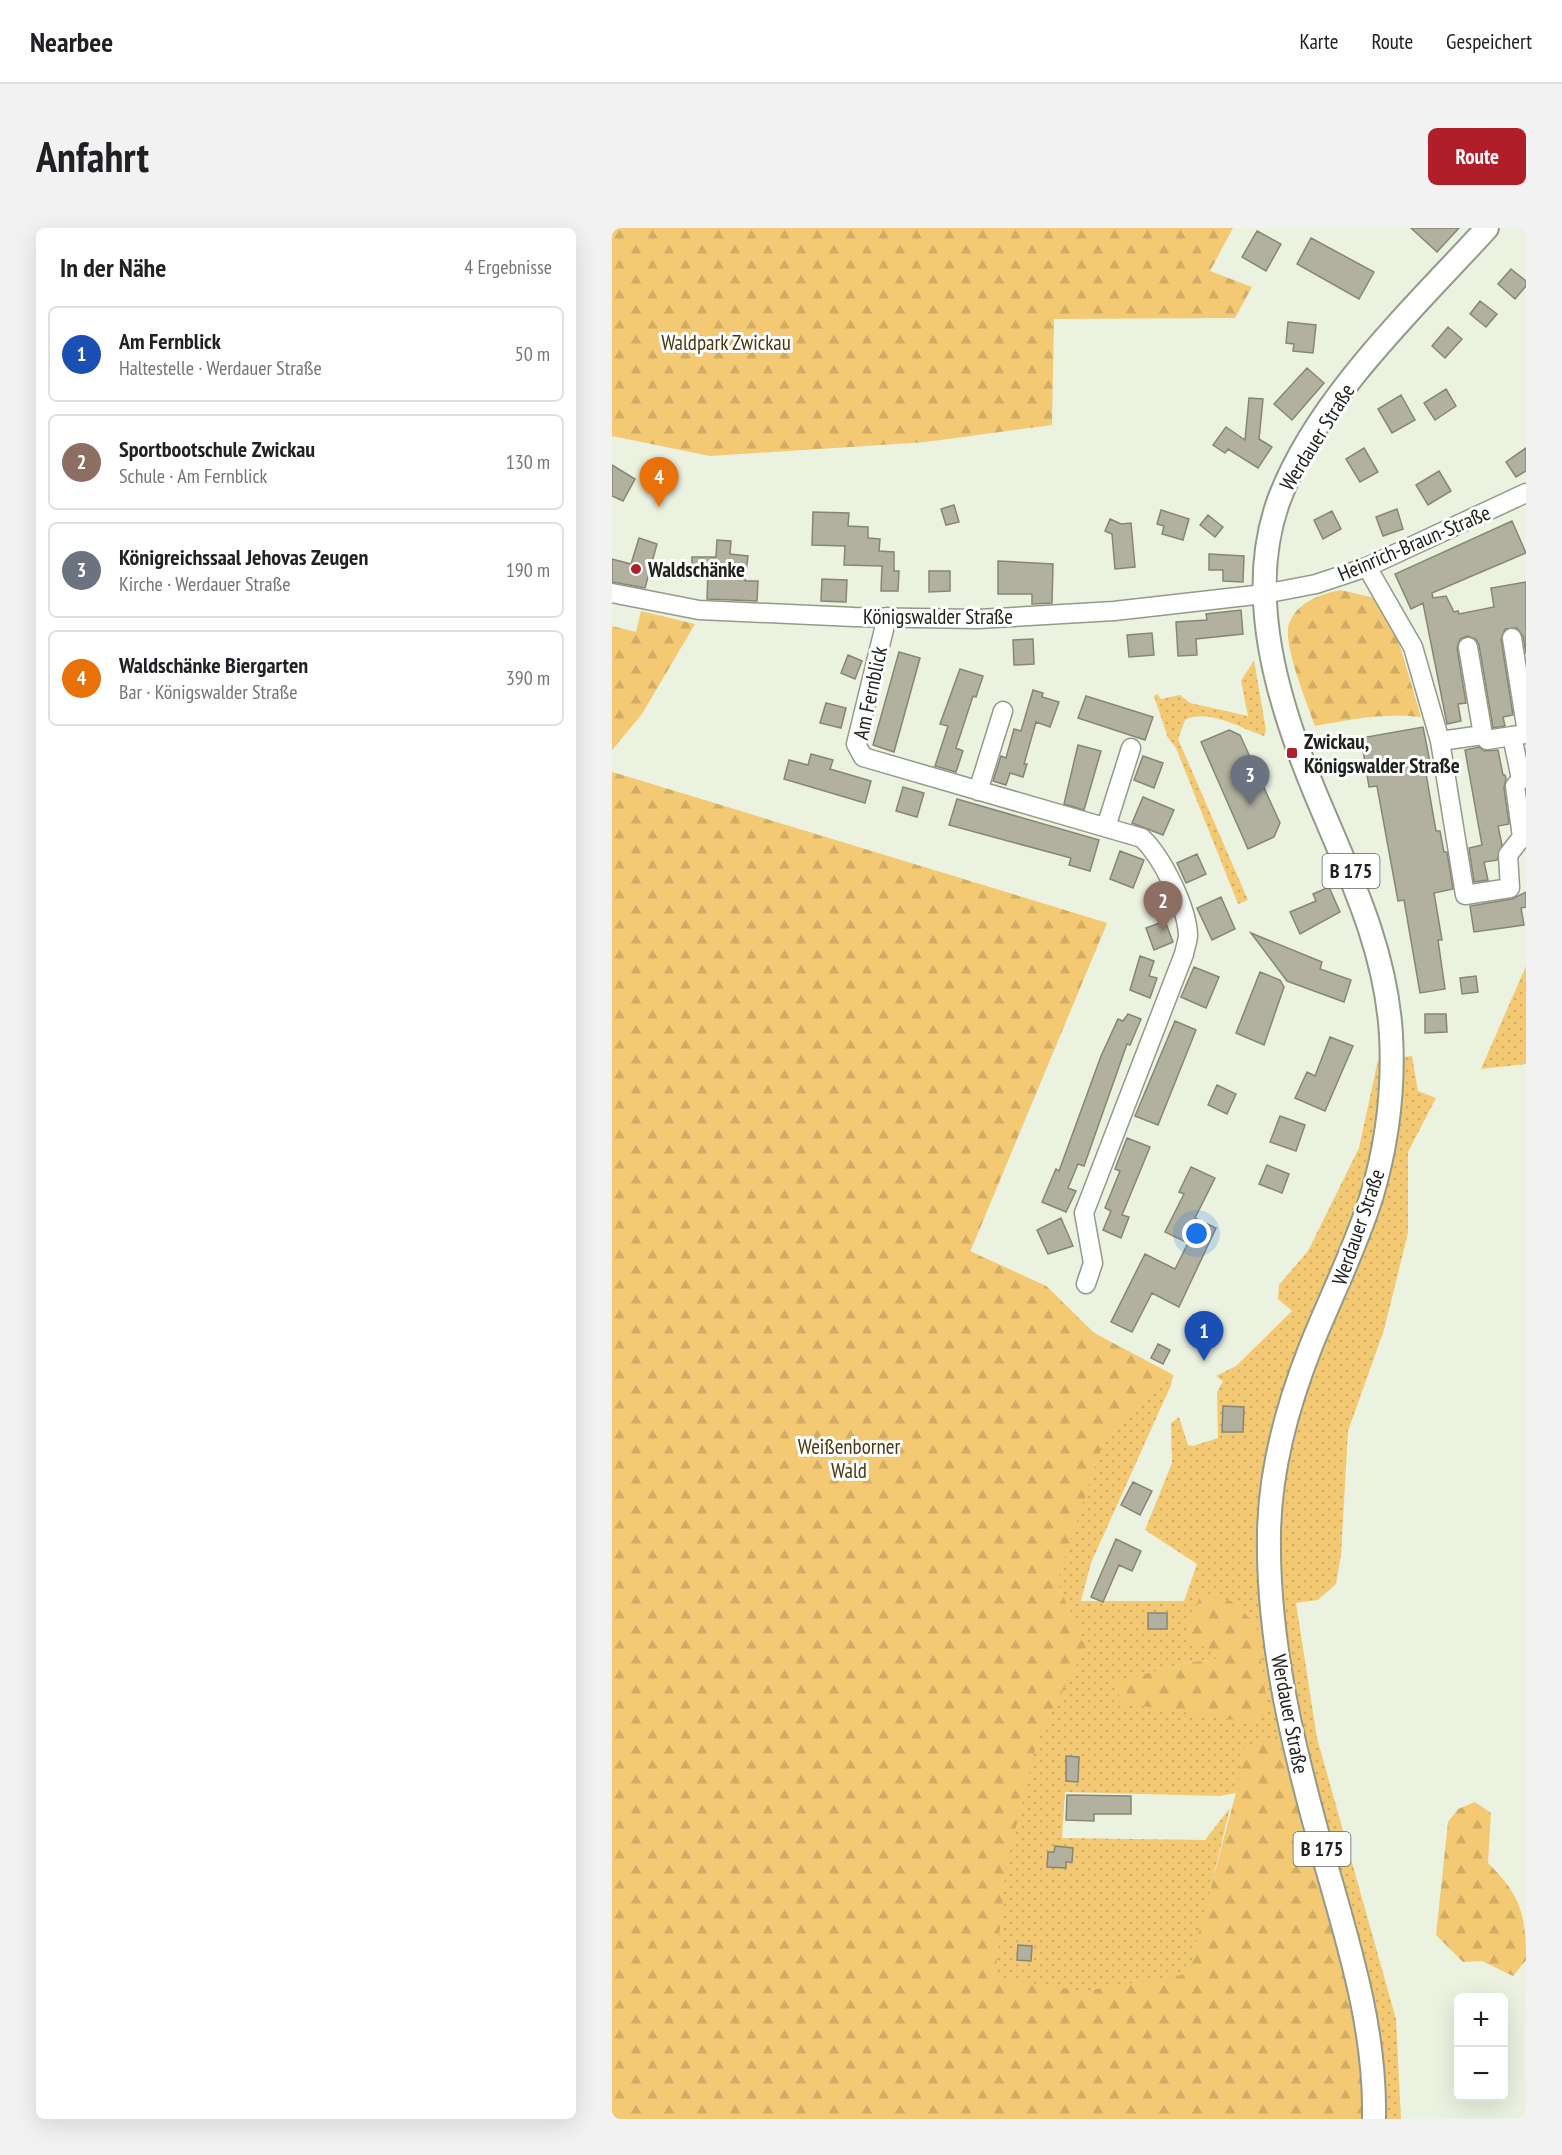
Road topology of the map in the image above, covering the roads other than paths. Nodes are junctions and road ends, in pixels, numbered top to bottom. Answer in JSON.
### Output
{"nodes":[{"id":1,"x":1487,"y":228,"type":"edge"},
{"id":2,"x":1526,"y":493,"type":"edge"},
{"id":3,"x":1367,"y":567,"type":"junction"},
{"id":4,"x":612,"y":593,"type":"edge"},
{"id":5,"x":1264,"y":594,"type":"junction"},
{"id":6,"x":887,"y":617,"type":"junction"},
{"id":7,"x":1512,"y":638,"type":"dead end"},
{"id":8,"x":1468,"y":647,"type":"dead end"},
{"id":9,"x":1003,"y":711,"type":"dead end"},
{"id":10,"x":1521,"y":732,"type":"edge"},
{"id":11,"x":1483,"y":735,"type":"junction"},
{"id":12,"x":1440,"y":741,"type":"junction"},
{"id":13,"x":1131,"y":748,"type":"dead end"},
{"id":14,"x":978,"y":791,"type":"junction"},
{"id":15,"x":1106,"y":826,"type":"junction"},
{"id":16,"x":1086,"y":1284,"type":"dead end"},
{"id":17,"x":1374,"y":2119,"type":"edge"}],
"edges":[{"from":1,"to":5,"type":"main road","name":"Werdauer Straße","number":"B 175"},
{"from":2,"to":3,"type":"street","name":"Heinrich-Braun-Straße"},
{"from":3,"to":5,"type":"street","name":"Heinrich-Braun-Straße"},
{"from":3,"to":12,"type":"street"},
{"from":4,"to":6,"type":"street","name":"Königswalder Straße"},
{"from":5,"to":6,"type":"street","name":"Königswalder Straße"},
{"from":5,"to":17,"type":"main road","name":"Werdauer Straße","number":"B 175"},
{"from":6,"to":14,"type":"street","name":"Am Fernblick"},
{"from":7,"to":10,"type":"street"},
{"from":8,"to":11,"type":"street"},
{"from":9,"to":14,"type":"street"},
{"from":10,"to":11,"type":"street"},
{"from":10,"to":12,"type":"street"},
{"from":11,"to":12,"type":"street"},
{"from":13,"to":15,"type":"street"},
{"from":14,"to":15,"type":"street","name":"Am Fernblick"},
{"from":15,"to":16,"type":"street","name":"Am Fernblick"}]}
